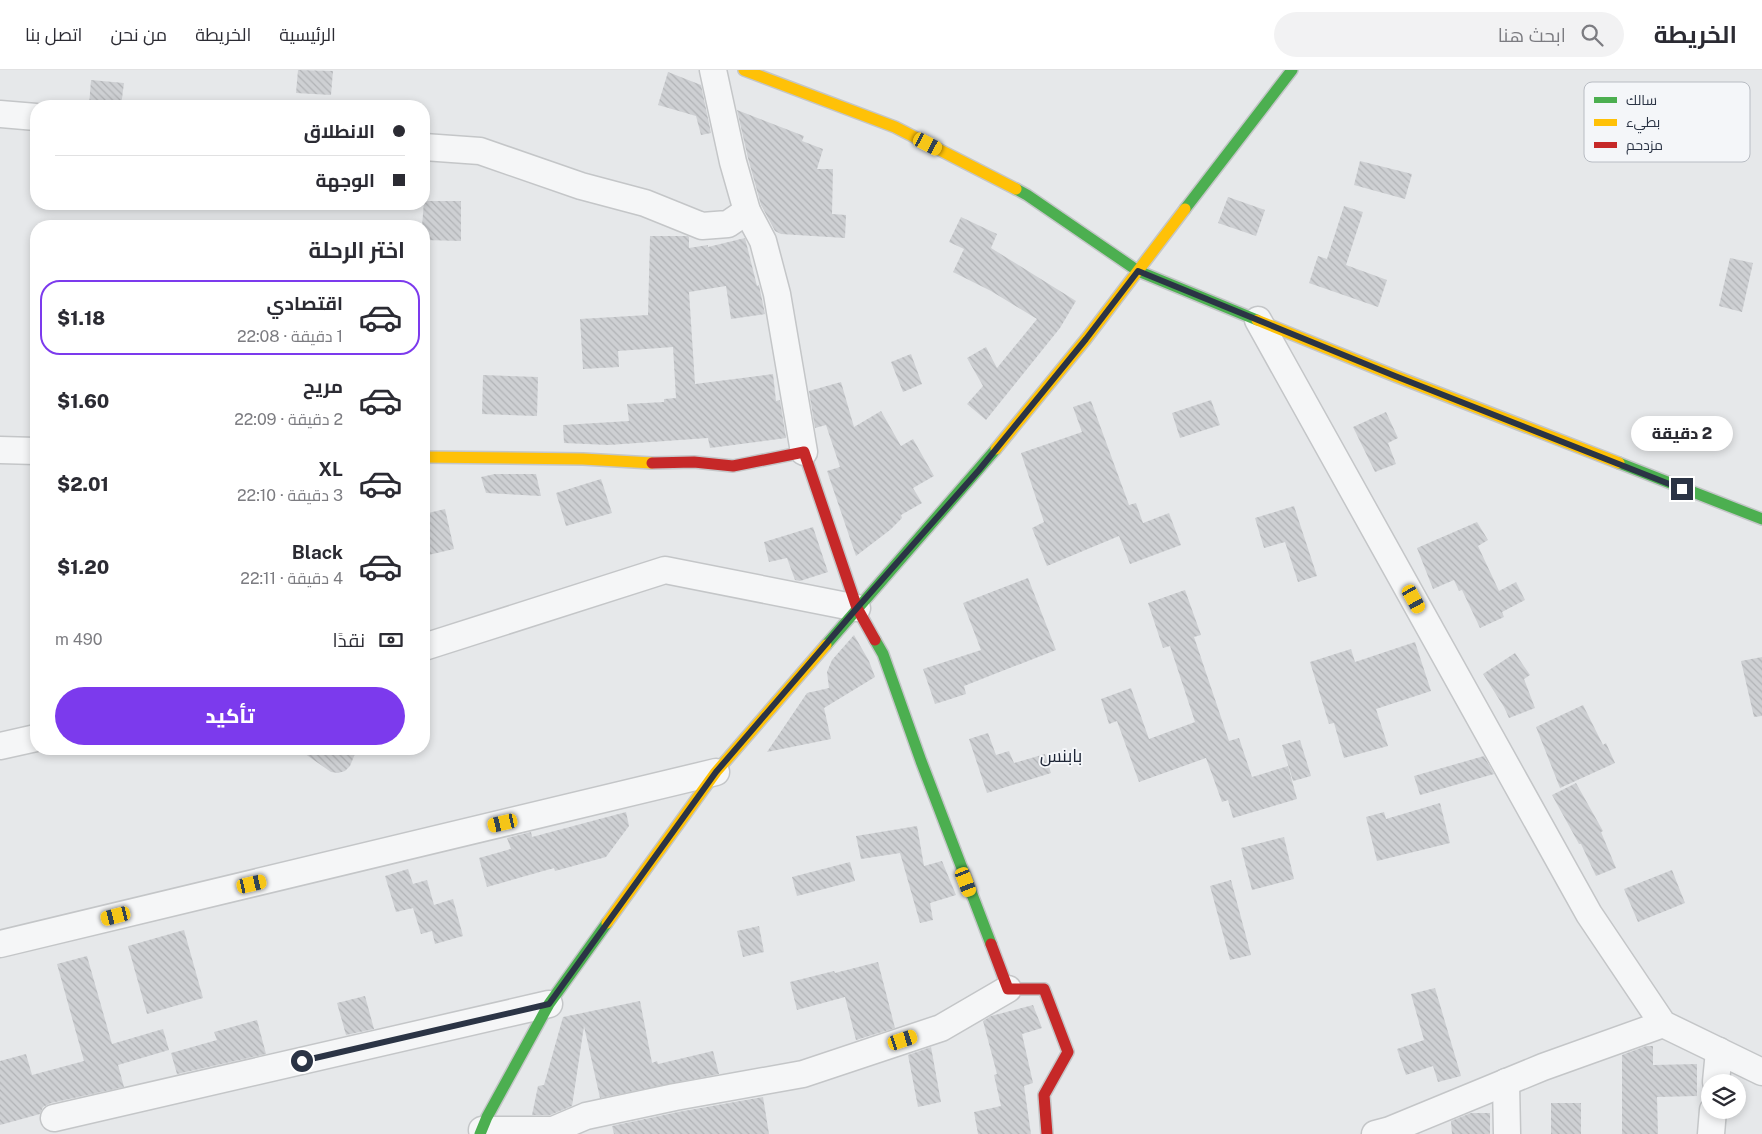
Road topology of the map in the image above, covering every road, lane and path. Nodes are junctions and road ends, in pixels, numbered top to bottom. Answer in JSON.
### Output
{"nodes":[{"id":1,"x":713,"y":70,"type":"edge"},
{"id":2,"x":744,"y":70,"type":"edge"},
{"id":3,"x":1292,"y":70,"type":"edge"},
{"id":4,"x":0,"y":114,"type":"edge"},
{"id":5,"x":30,"y":116,"type":"edge"},
{"id":6,"x":430,"y":147,"type":"edge"},
{"id":7,"x":747,"y":212,"type":"junction"},
{"id":8,"x":1138,"y":271,"type":"junction"},
{"id":9,"x":1258,"y":320,"type":"junction"},
{"id":10,"x":0,"y":450,"type":"edge"},
{"id":11,"x":30,"y":451,"type":"edge"},
{"id":12,"x":804,"y":452,"type":"junction"},
{"id":13,"x":430,"y":457,"type":"edge"},
{"id":14,"x":1762,"y":519,"type":"edge"},
{"id":15,"x":857,"y":608,"type":"junction"},
{"id":16,"x":430,"y":645,"type":"edge"},
{"id":17,"x":30,"y":739,"type":"edge"},
{"id":18,"x":0,"y":746,"type":"edge"},
{"id":19,"x":716,"y":772,"type":"junction"},
{"id":20,"x":0,"y":944,"type":"edge"},
{"id":21,"x":1008,"y":989,"type":"junction"},
{"id":22,"x":549,"y":1004,"type":"junction"},
{"id":23,"x":1663,"y":1024,"type":"junction"},
{"id":24,"x":1719,"y":1051,"type":"junction"},
{"id":25,"x":1762,"y":1072,"type":"edge"},
{"id":26,"x":1717,"y":1074,"type":"edge"},
{"id":27,"x":1506,"y":1082,"type":"junction"},
{"id":28,"x":54,"y":1118,"type":"dead end"},
{"id":29,"x":1712,"y":1119,"type":"edge"},
{"id":30,"x":481,"y":1132,"type":"edge"},
{"id":31,"x":1047,"y":1134,"type":"edge"},
{"id":32,"x":1375,"y":1134,"type":"edge"},
{"id":33,"x":1507,"y":1134,"type":"edge"},
{"id":34,"x":1711,"y":1134,"type":"edge"}],
"edges":[{"from":1,"to":7,"type":"street"},
{"from":2,"to":8,"type":"street"},
{"from":3,"to":8,"type":"street"},
{"from":4,"to":5,"type":"street"},
{"from":6,"to":7,"type":"street"},
{"from":7,"to":12,"type":"street"},
{"from":8,"to":9,"type":"street"},
{"from":8,"to":15,"type":"street"},
{"from":9,"to":14,"type":"street"},
{"from":9,"to":23,"type":"street"},
{"from":10,"to":11,"type":"street"},
{"from":12,"to":13,"type":"street"},
{"from":12,"to":15,"type":"street"},
{"from":15,"to":16,"type":"street"},
{"from":15,"to":19,"type":"street"},
{"from":15,"to":21,"type":"street"},
{"from":17,"to":18,"type":"street"},
{"from":19,"to":20,"type":"street"},
{"from":19,"to":22,"type":"street"},
{"from":21,"to":30,"type":"street"},
{"from":21,"to":31,"type":"street"},
{"from":22,"to":28,"type":"street"},
{"from":22,"to":30,"type":"street"},
{"from":23,"to":24,"type":"street"},
{"from":23,"to":27,"type":"street"},
{"from":24,"to":25,"type":"street"},
{"from":24,"to":26,"type":"street"},
{"from":27,"to":32,"type":"street"},
{"from":27,"to":33,"type":"street"},
{"from":29,"to":34,"type":"street"}]}
